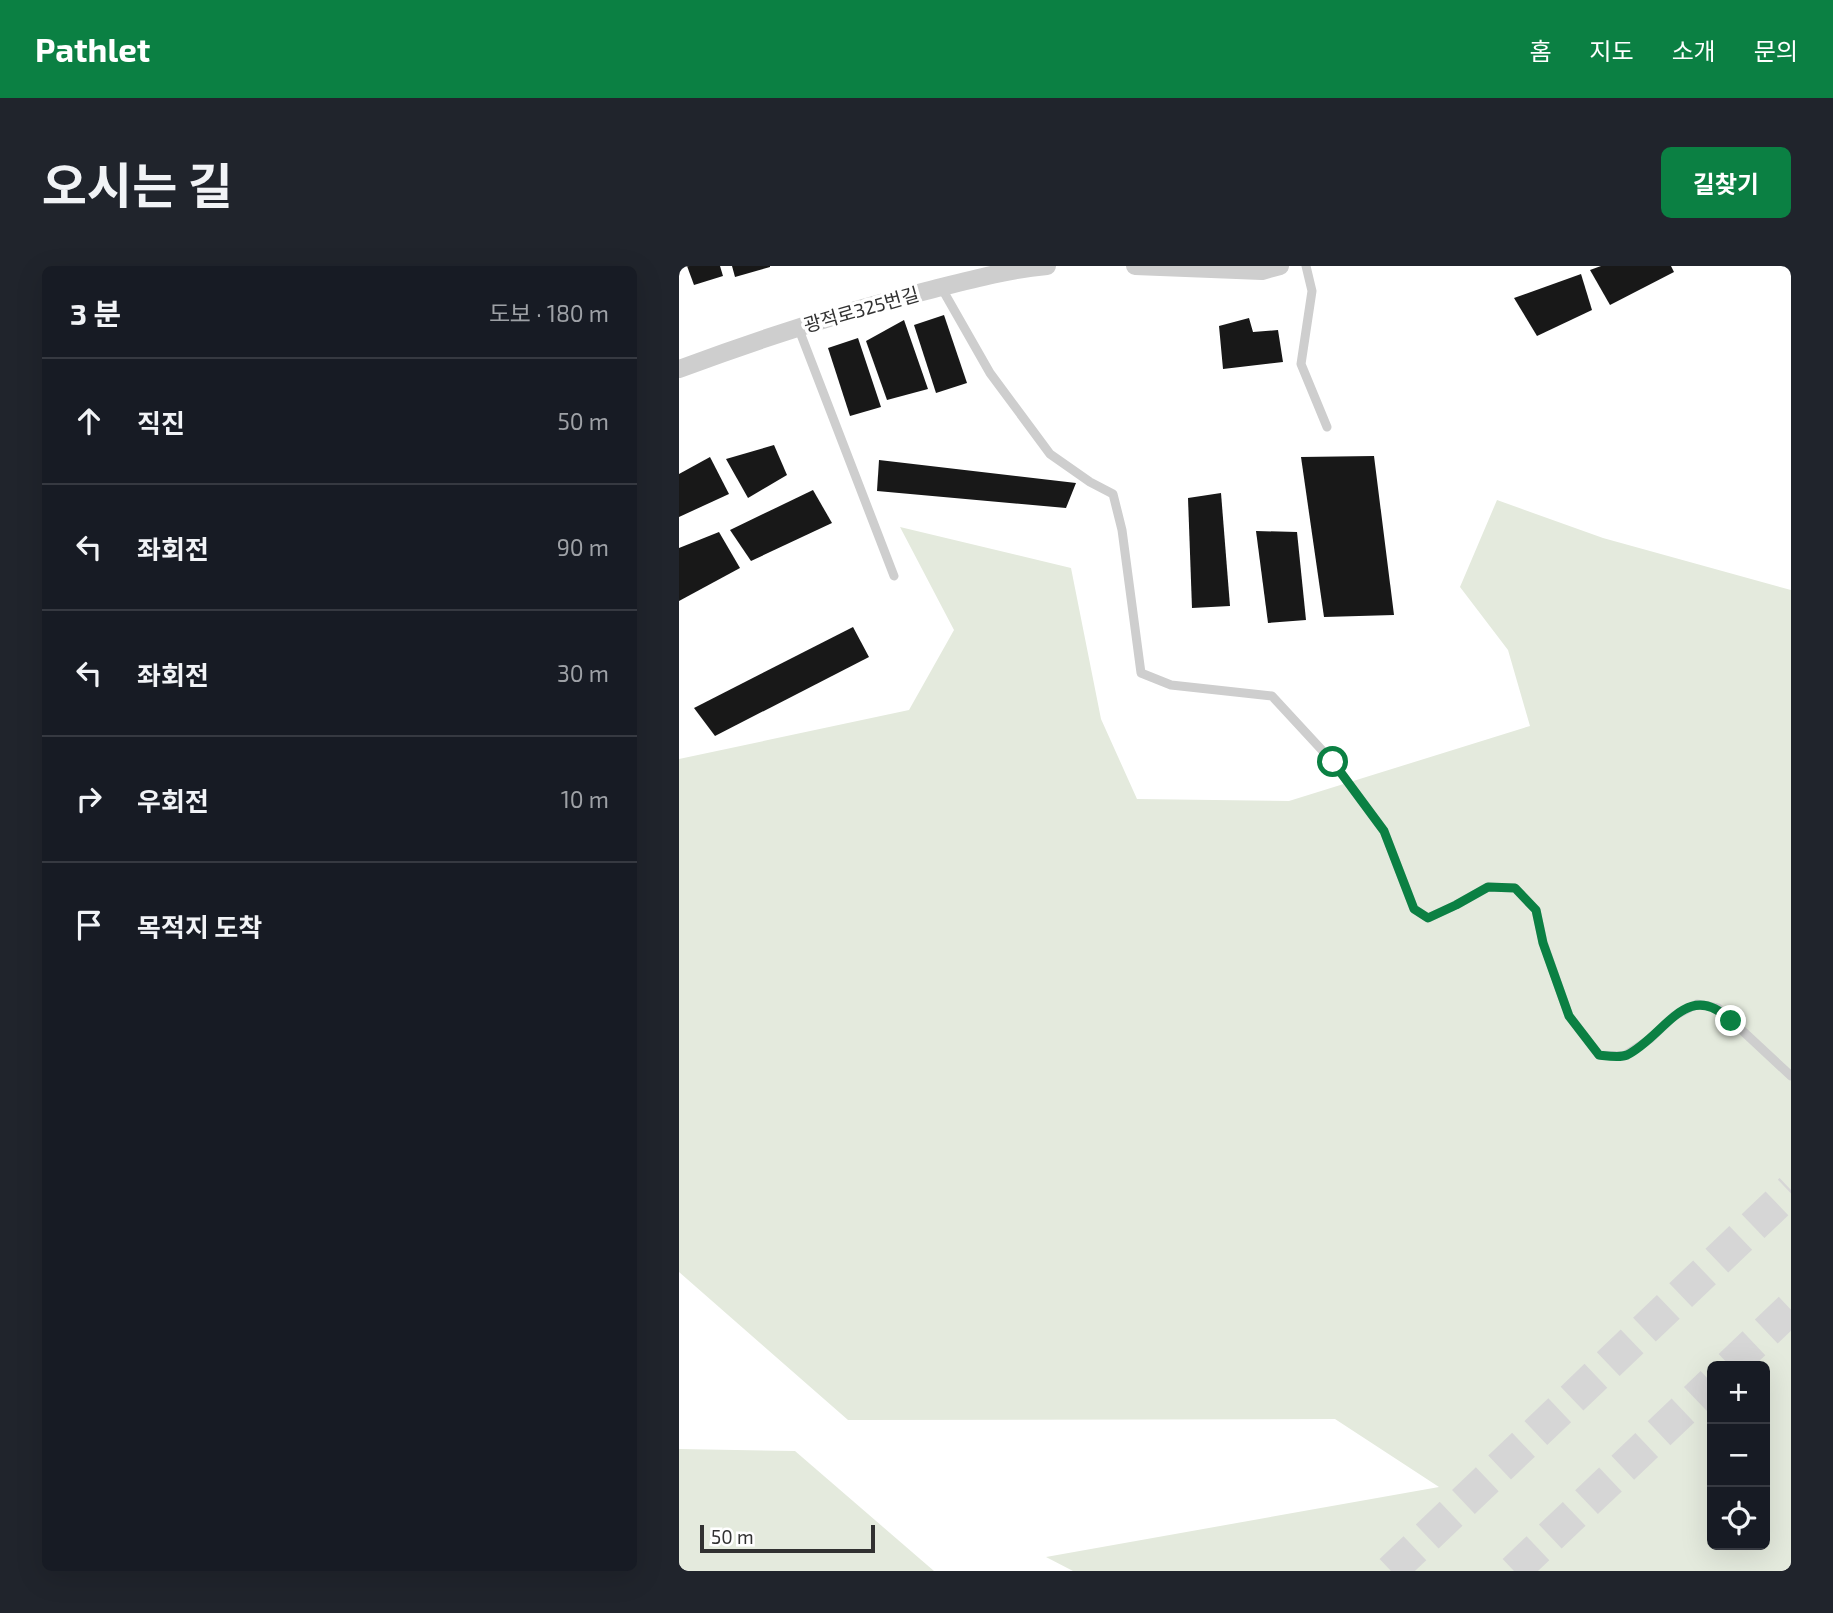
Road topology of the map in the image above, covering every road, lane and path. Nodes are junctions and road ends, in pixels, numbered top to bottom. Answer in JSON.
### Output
{"nodes":[{"id":1,"x":1047,"y":266,"type":"edge"},
{"id":2,"x":1135,"y":266,"type":"edge"},
{"id":3,"x":1280,"y":266,"type":"edge"},
{"id":4,"x":1306,"y":266,"type":"edge"},
{"id":5,"x":941,"y":287,"type":"junction"},
{"id":6,"x":798,"y":327,"type":"junction"},
{"id":7,"x":679,"y":369,"type":"edge"},
{"id":8,"x":1327,"y":427,"type":"dead end"},
{"id":9,"x":894,"y":576,"type":"dead end"},
{"id":10,"x":1791,"y":1076,"type":"edge"}],
"edges":[{"from":1,"to":5,"type":"street","name":"광적로325번길"},
{"from":2,"to":3,"type":"street"},
{"from":4,"to":8,"type":"lane"},
{"from":5,"to":6,"type":"street","name":"광적로325번길"},
{"from":5,"to":10,"type":"lane"},
{"from":6,"to":7,"type":"street","name":"광적로325번길"},
{"from":6,"to":9,"type":"lane"}]}
